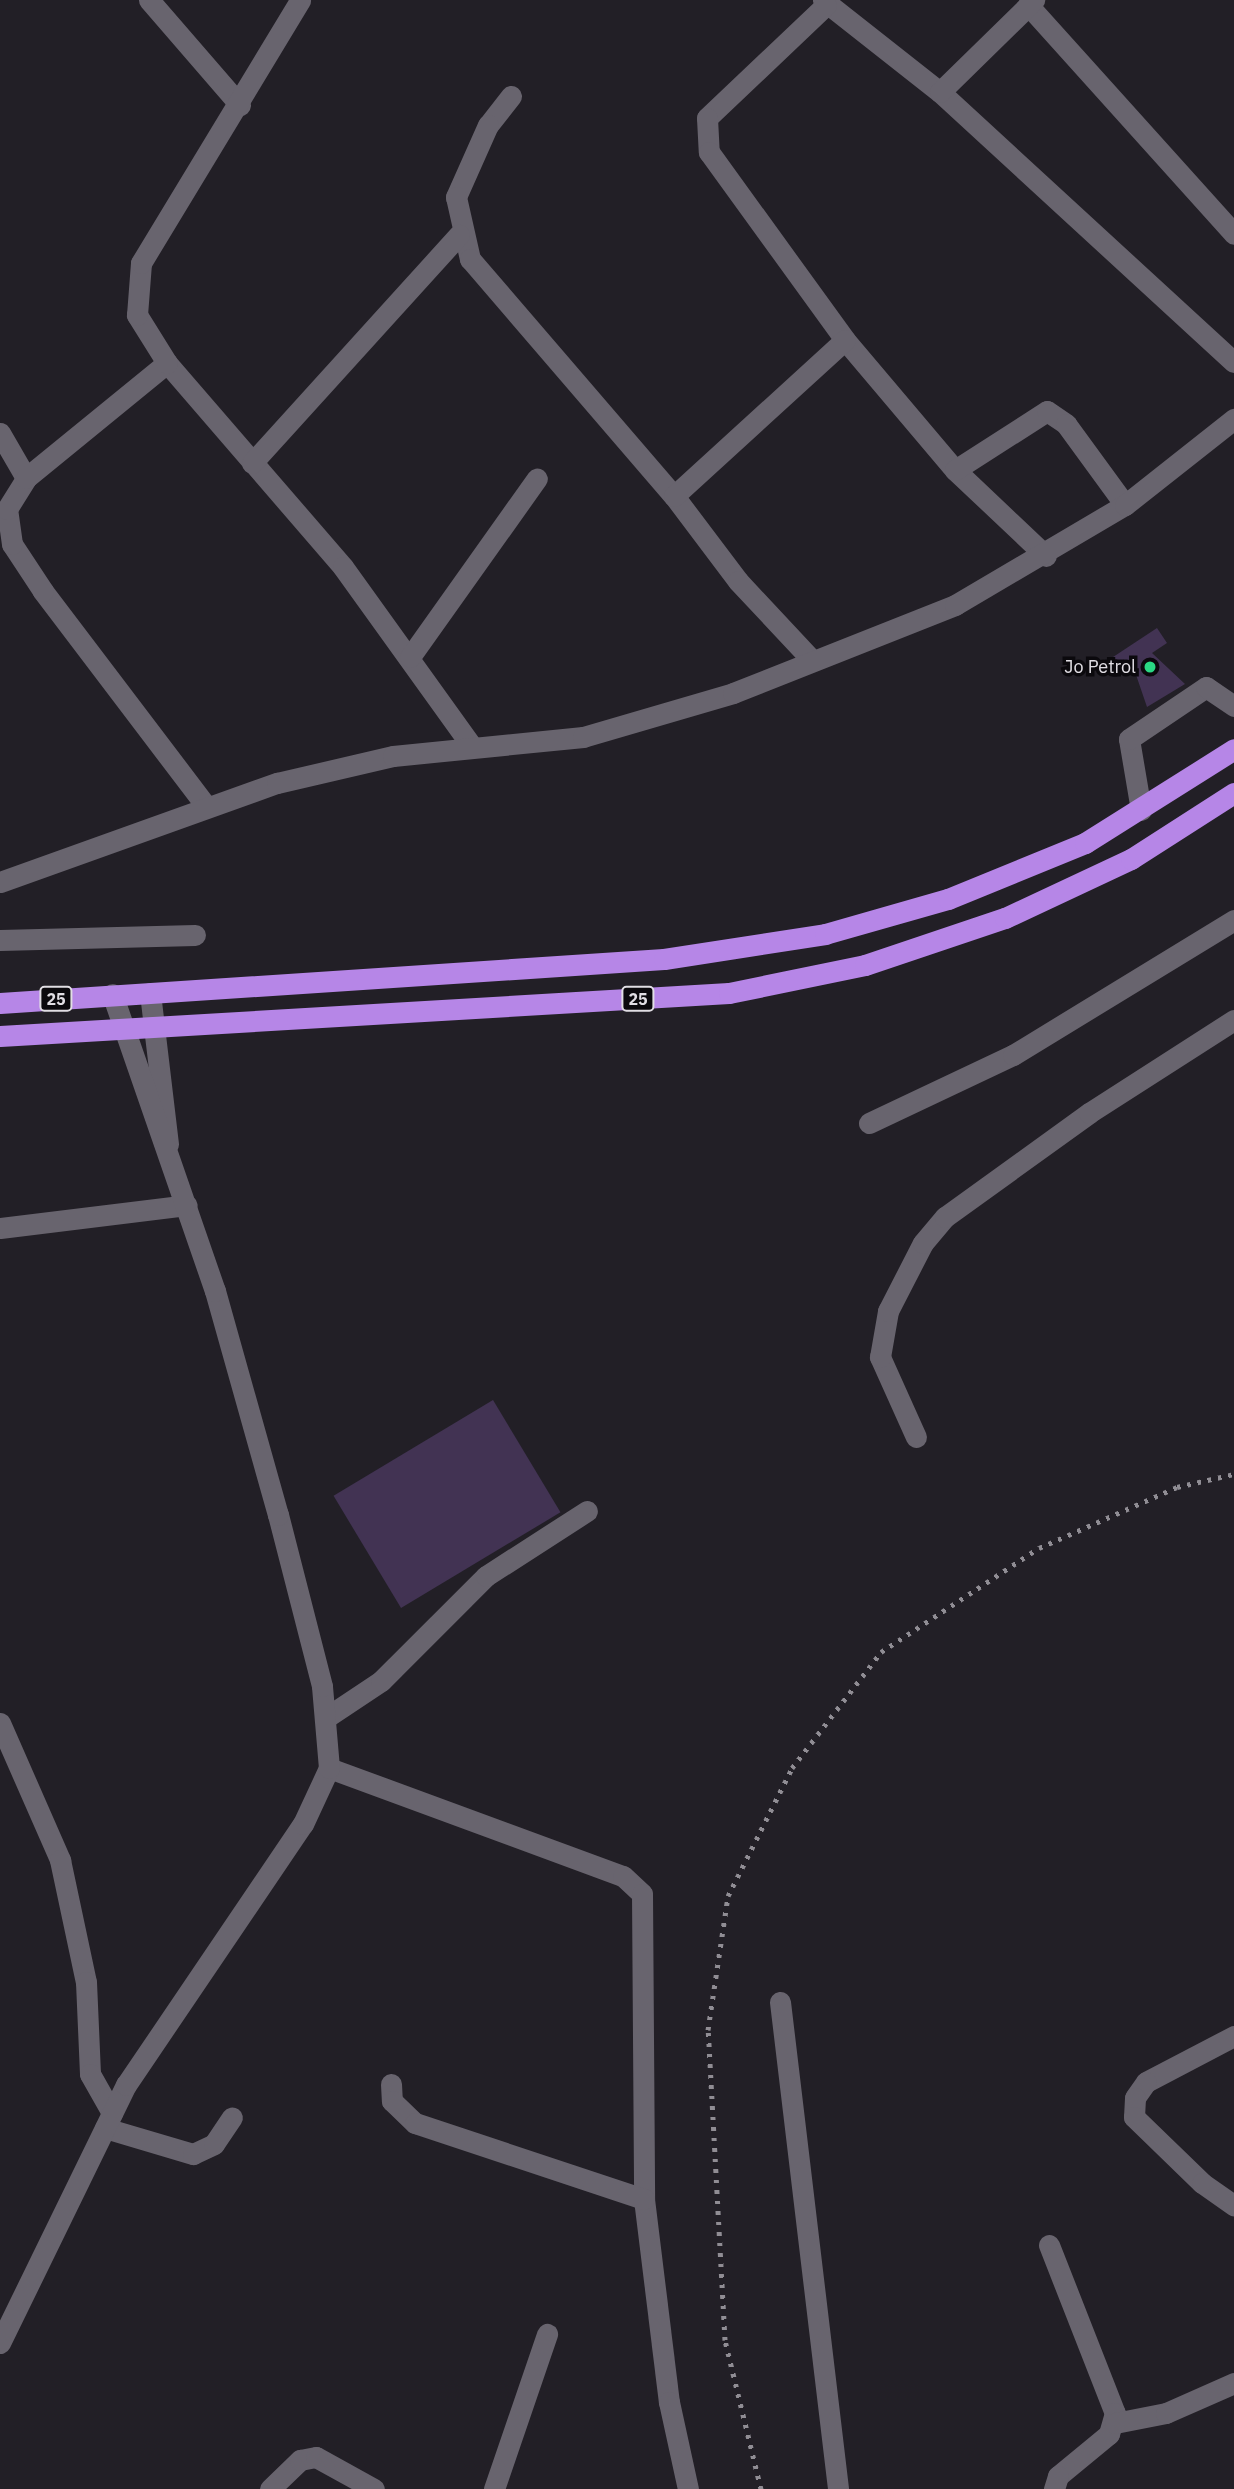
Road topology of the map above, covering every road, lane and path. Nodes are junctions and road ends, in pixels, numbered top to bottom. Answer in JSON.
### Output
{"nodes":[{"id":1,"x":149,"y":0,"type":"edge"},
{"id":2,"x":300,"y":0,"type":"edge"},
{"id":3,"x":825,"y":2,"type":"edge"},
{"id":4,"x":1031,"y":2,"type":"edge"},
{"id":5,"x":940,"y":92,"type":"junction"},
{"id":6,"x":511,"y":96,"type":"dead end"},
{"id":7,"x":240,"y":105,"type":"junction"},
{"id":8,"x":1234,"y":234,"type":"edge"},
{"id":9,"x":460,"y":235,"type":"junction"},
{"id":10,"x":845,"y":340,"type":"junction"},
{"id":11,"x":1234,"y":362,"type":"edge"},
{"id":12,"x":167,"y":363,"type":"junction"},
{"id":13,"x":1234,"y":419,"type":"edge"},
{"id":14,"x":0,"y":433,"type":"edge"},
{"id":15,"x":252,"y":463,"type":"junction"},
{"id":16,"x":955,"y":470,"type":"junction"},
{"id":17,"x":26,"y":478,"type":"junction"},
{"id":18,"x":537,"y":478,"type":"dead end"},
{"id":19,"x":674,"y":496,"type":"junction"},
{"id":20,"x":1125,"y":505,"type":"junction"},
{"id":21,"x":1046,"y":555,"type":"junction"},
{"id":22,"x":410,"y":657,"type":"junction"},
{"id":23,"x":812,"y":660,"type":"junction"},
{"id":24,"x":1234,"y":706,"type":"edge"},
{"id":25,"x":471,"y":745,"type":"junction"},
{"id":26,"x":1234,"y":750,"type":"edge"},
{"id":27,"x":1234,"y":793,"type":"edge"},
{"id":28,"x":206,"y":806,"type":"junction"},
{"id":29,"x":1141,"y":810,"type":"junction"},
{"id":30,"x":0,"y":882,"type":"edge"},
{"id":31,"x":1234,"y":920,"type":"edge"},
{"id":32,"x":195,"y":935,"type":"dead end"},
{"id":33,"x":0,"y":940,"type":"edge"},
{"id":34,"x":150,"y":993,"type":"junction"},
{"id":35,"x":112,"y":994,"type":"junction"},
{"id":36,"x":0,"y":1003,"type":"edge"},
{"id":37,"x":1234,"y":1020,"type":"edge"},
{"id":38,"x":122,"y":1028,"type":"junction"},
{"id":39,"x":156,"y":1028,"type":"junction"},
{"id":40,"x":0,"y":1036,"type":"edge"},
{"id":41,"x":869,"y":1123,"type":"dead end"},
{"id":42,"x":168,"y":1146,"type":"junction"},
{"id":43,"x":187,"y":1205,"type":"junction"},
{"id":44,"x":0,"y":1228,"type":"edge"},
{"id":45,"x":916,"y":1437,"type":"dead end"},
{"id":46,"x":587,"y":1511,"type":"dead end"},
{"id":47,"x":327,"y":1717,"type":"junction"},
{"id":48,"x":0,"y":1723,"type":"edge"},
{"id":49,"x":329,"y":1768,"type":"junction"},
{"id":50,"x":780,"y":2002,"type":"dead end"},
{"id":51,"x":1234,"y":2036,"type":"edge"},
{"id":52,"x":391,"y":2084,"type":"dead end"},
{"id":53,"x":232,"y":2117,"type":"dead end"},
{"id":54,"x":109,"y":2120,"type":"junction"},
{"id":55,"x":644,"y":2199,"type":"junction"},
{"id":56,"x":1234,"y":2205,"type":"edge"},
{"id":57,"x":1049,"y":2245,"type":"dead end"},
{"id":58,"x":547,"y":2334,"type":"dead end"},
{"id":59,"x":0,"y":2343,"type":"edge"},
{"id":60,"x":1234,"y":2383,"type":"edge"},
{"id":61,"x":1115,"y":2423,"type":"junction"},
{"id":62,"x":270,"y":2489,"type":"edge"},
{"id":63,"x":374,"y":2489,"type":"edge"},
{"id":64,"x":494,"y":2489,"type":"edge"},
{"id":65,"x":688,"y":2489,"type":"edge"},
{"id":66,"x":838,"y":2489,"type":"edge"},
{"id":67,"x":1054,"y":2489,"type":"edge"}],
"edges":[{"from":1,"to":7,"type":"street"},
{"from":2,"to":7,"type":"street"},
{"from":3,"to":5,"type":"street"},
{"from":3,"to":10,"type":"street"},
{"from":4,"to":5,"type":"street"},
{"from":4,"to":8,"type":"street"},
{"from":5,"to":11,"type":"street"},
{"from":6,"to":9,"type":"street"},
{"from":7,"to":12,"type":"street"},
{"from":9,"to":15,"type":"street"},
{"from":9,"to":19,"type":"street"},
{"from":10,"to":16,"type":"street"},
{"from":10,"to":19,"type":"street"},
{"from":12,"to":15,"type":"street"},
{"from":12,"to":17,"type":"street"},
{"from":13,"to":20,"type":"street"},
{"from":14,"to":17,"type":"street"},
{"from":15,"to":22,"type":"street"},
{"from":16,"to":20,"type":"street"},
{"from":16,"to":21,"type":"street"},
{"from":17,"to":28,"type":"street"},
{"from":18,"to":22,"type":"street"},
{"from":19,"to":23,"type":"street"},
{"from":20,"to":21,"type":"street"},
{"from":21,"to":23,"type":"street"},
{"from":22,"to":25,"type":"street"},
{"from":23,"to":25,"type":"street"},
{"from":24,"to":29,"type":"street"},
{"from":25,"to":28,"type":"street"},
{"from":26,"to":29,"type":"highway","number":"25"},
{"from":27,"to":39,"type":"highway","number":"25"},
{"from":28,"to":30,"type":"street"},
{"from":29,"to":34,"type":"highway","number":"25"},
{"from":31,"to":41,"type":"street"},
{"from":32,"to":33,"type":"street"},
{"from":34,"to":35,"type":"highway","number":"25"},
{"from":34,"to":39,"type":"street"},
{"from":35,"to":36,"type":"highway","number":"25"},
{"from":35,"to":38,"type":"street"},
{"from":37,"to":45,"type":"street"},
{"from":38,"to":39,"type":"highway","number":"25"},
{"from":38,"to":40,"type":"highway","number":"25"},
{"from":38,"to":42,"type":"street"},
{"from":39,"to":42,"type":"street"},
{"from":42,"to":43,"type":"street"},
{"from":43,"to":44,"type":"street"},
{"from":43,"to":47,"type":"street"},
{"from":46,"to":47,"type":"street"},
{"from":47,"to":49,"type":"street"},
{"from":48,"to":54,"type":"street"},
{"from":49,"to":54,"type":"street"},
{"from":49,"to":55,"type":"street"},
{"from":50,"to":66,"type":"street"},
{"from":51,"to":56,"type":"street"},
{"from":52,"to":55,"type":"street"},
{"from":53,"to":54,"type":"street"},
{"from":54,"to":59,"type":"street"},
{"from":55,"to":65,"type":"street"},
{"from":57,"to":61,"type":"street"},
{"from":58,"to":64,"type":"street"},
{"from":60,"to":61,"type":"street"},
{"from":61,"to":67,"type":"street"},
{"from":62,"to":63,"type":"street"}]}
